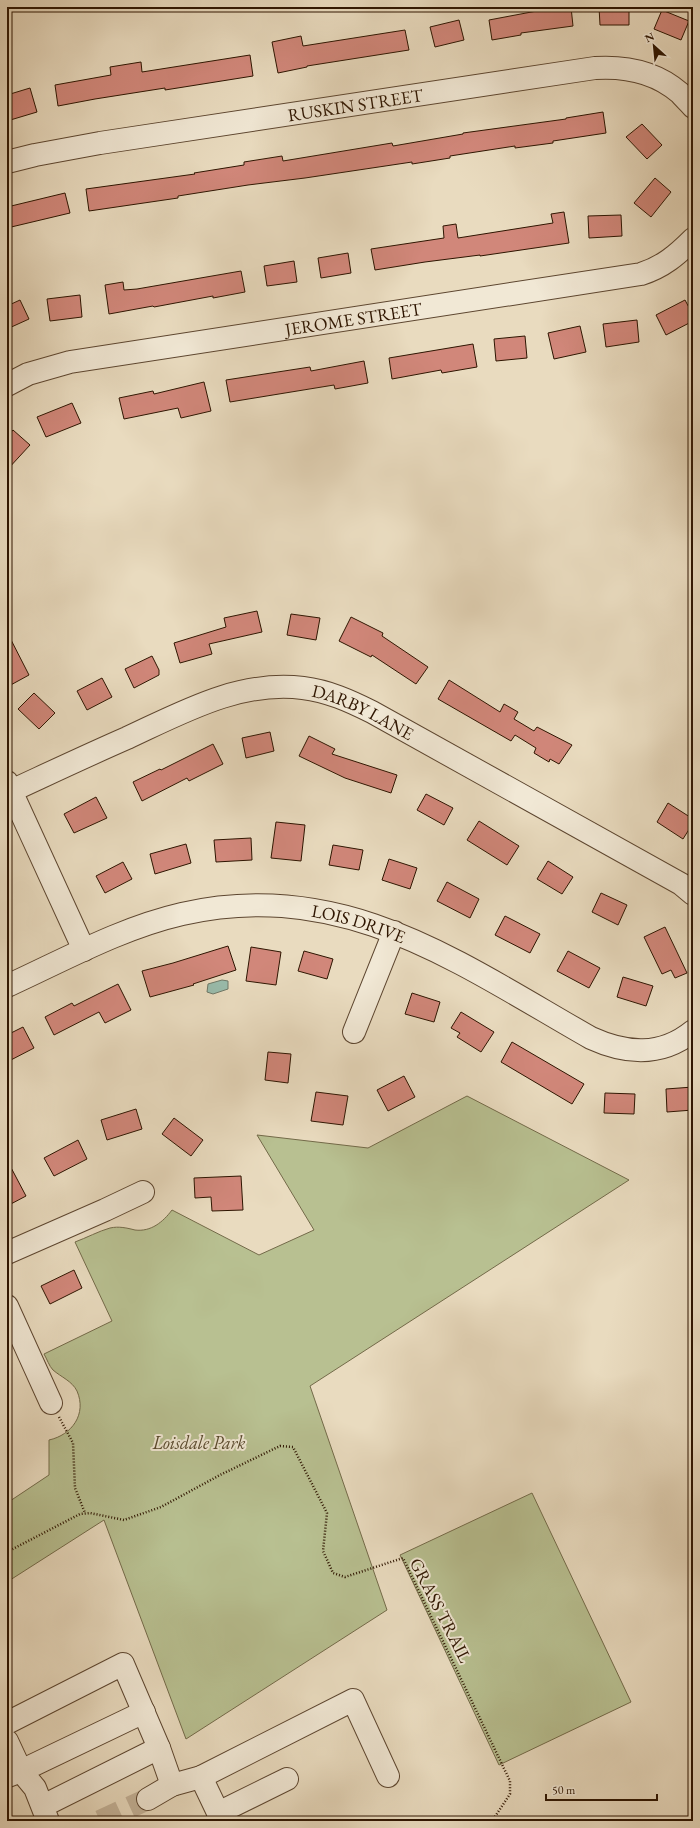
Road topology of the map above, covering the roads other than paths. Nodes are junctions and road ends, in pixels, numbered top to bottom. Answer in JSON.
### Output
{"nodes":[{"id":1,"x":693,"y":107,"type":"edge"},
{"id":2,"x":7,"y":162,"type":"edge"},
{"id":3,"x":693,"y":239,"type":"edge"},
{"id":4,"x":7,"y":385,"type":"edge"},
{"id":5,"x":9,"y":787,"type":"edge"},
{"id":6,"x":693,"y":894,"type":"edge"},
{"id":7,"x":394,"y":932,"type":"junction"},
{"id":8,"x":84,"y":950,"type":"junction"},
{"id":9,"x":7,"y":986,"type":"edge"},
{"id":10,"x":693,"y":1031,"type":"edge"},
{"id":11,"x":354,"y":1032,"type":"dead end"},
{"id":12,"x":143,"y":1192,"type":"dead end"},
{"id":13,"x":7,"y":1253,"type":"edge"},
{"id":14,"x":7,"y":1306,"type":"edge"},
{"id":15,"x":51,"y":1403,"type":"road end"},
{"id":16,"x":144,"y":1712,"type":"junction"},
{"id":17,"x":7,"y":1723,"type":"edge"},
{"id":18,"x":7,"y":1741,"type":"edge"},
{"id":19,"x":159,"y":1748,"type":"junction"},
{"id":20,"x":14,"y":1774,"type":"edge"},
{"id":21,"x":388,"y":1776,"type":"dead end"},
{"id":22,"x":201,"y":1777,"type":"junction"},
{"id":23,"x":287,"y":1779,"type":"dead end"},
{"id":24,"x":172,"y":1785,"type":"junction"},
{"id":25,"x":148,"y":1799,"type":"tunnel mouth"},
{"id":26,"x":45,"y":1814,"type":"edge"},
{"id":27,"x":220,"y":1817,"type":"edge"}],
"edges":[{"from":1,"to":2,"type":"street","name":"RUSKIN STREET"},
{"from":3,"to":4,"type":"street","name":"JEROME STREET"},
{"from":5,"to":6,"type":"street","name":"DARBY LANE"},
{"from":5,"to":8,"type":"street"},
{"from":7,"to":8,"type":"street","name":"LOIS DRIVE"},
{"from":7,"to":10,"type":"street","name":"LOIS DRIVE"},
{"from":7,"to":11,"type":"street"},
{"from":8,"to":9,"type":"street","name":"LOIS DRIVE"},
{"from":12,"to":13,"type":"street"},
{"from":14,"to":15,"type":"street"},
{"from":16,"to":17,"type":"street"},
{"from":16,"to":19,"type":"street"},
{"from":16,"to":20,"type":"street"},
{"from":18,"to":20,"type":"street"},
{"from":19,"to":24,"type":"street"},
{"from":19,"to":26,"type":"street"},
{"from":20,"to":26,"type":"street"},
{"from":21,"to":22,"type":"street"},
{"from":22,"to":24,"type":"street"},
{"from":22,"to":27,"type":"street"},
{"from":23,"to":27,"type":"street"},
{"from":24,"to":25,"type":"street"}]}
